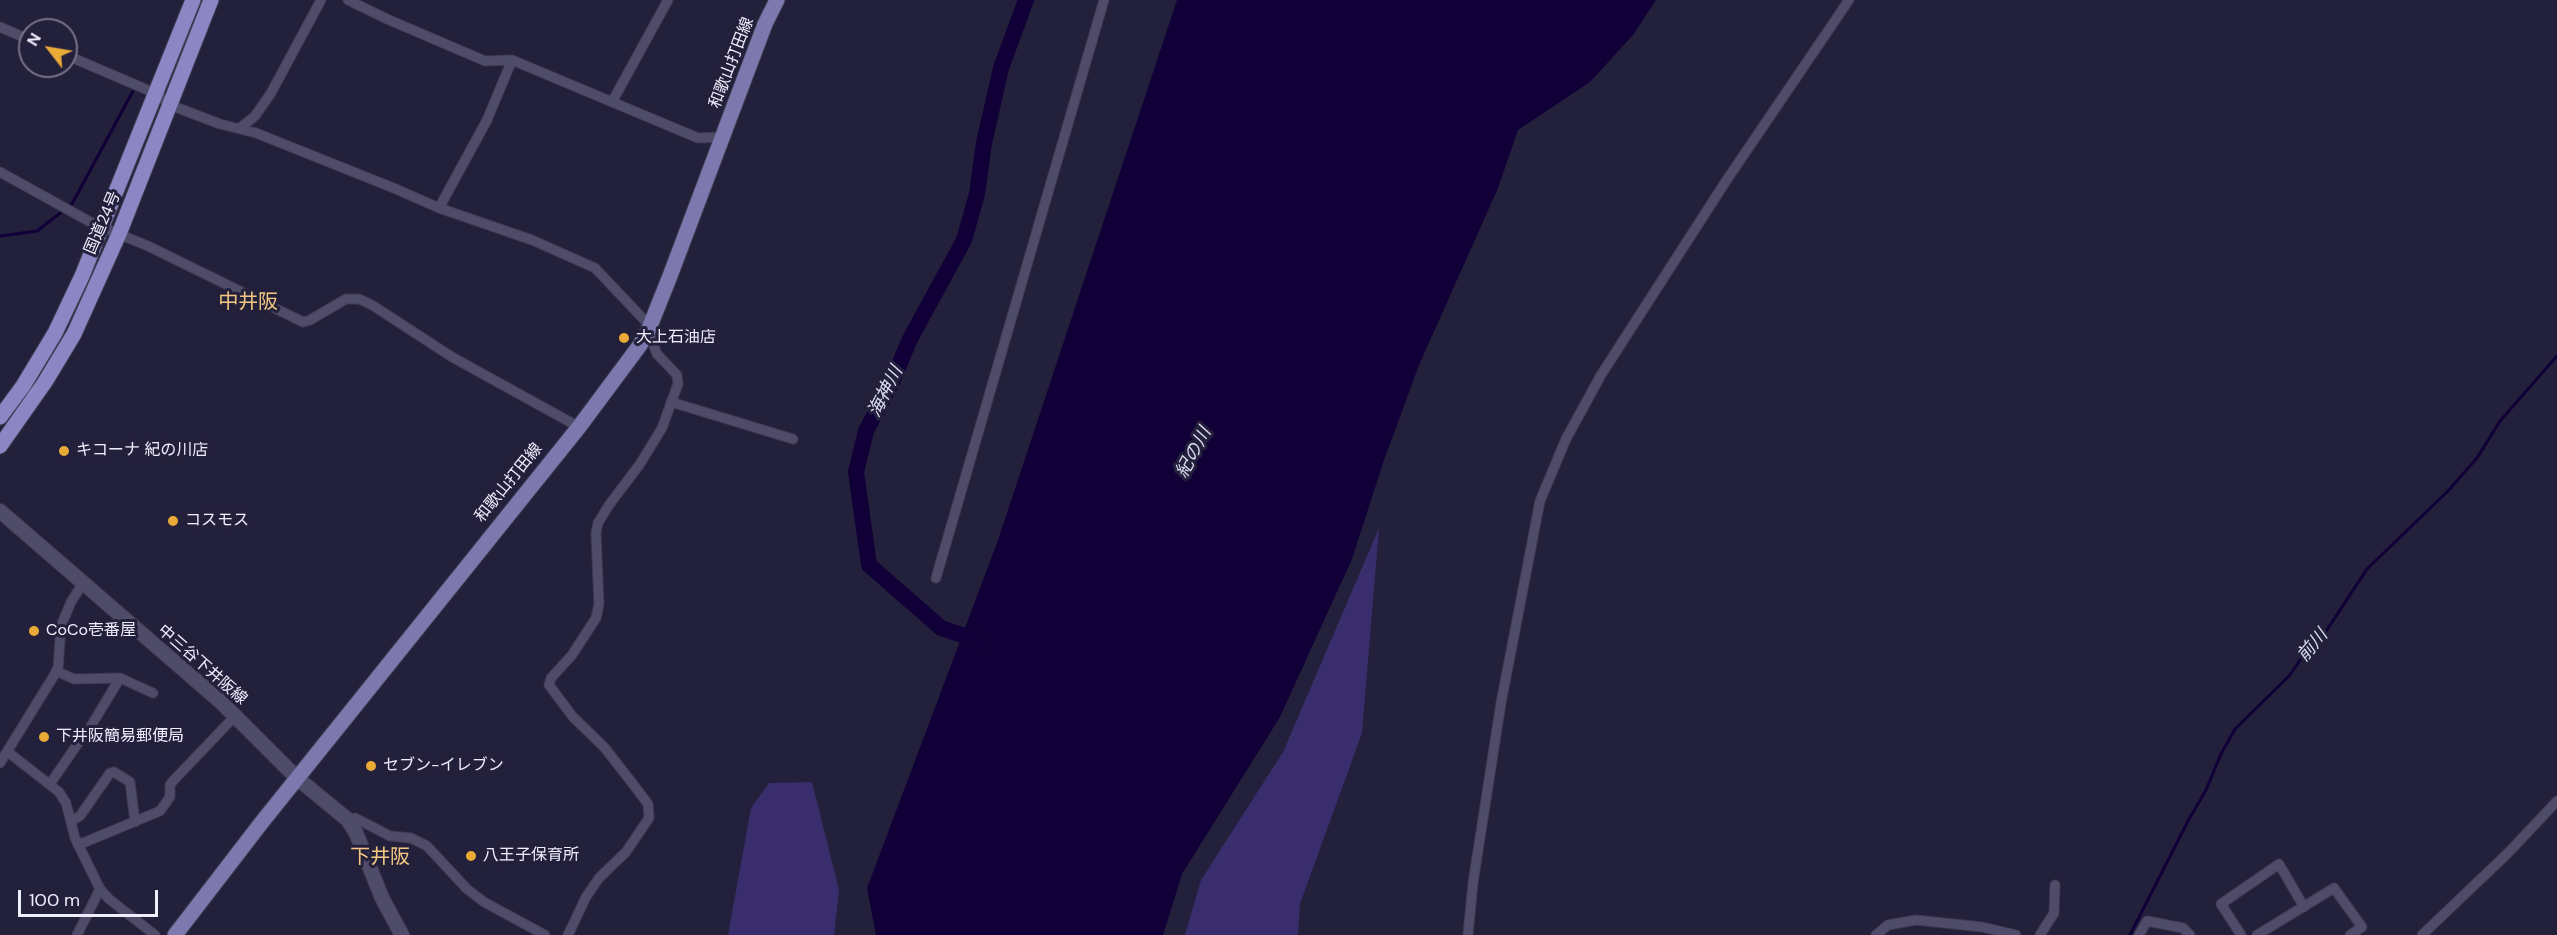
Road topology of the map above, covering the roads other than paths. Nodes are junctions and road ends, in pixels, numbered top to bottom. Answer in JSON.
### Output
{"nodes":[{"id":1,"x":193,"y":0,"type":"edge"},
{"id":2,"x":211,"y":0,"type":"edge"},
{"id":3,"x":321,"y":0,"type":"edge"},
{"id":4,"x":348,"y":0,"type":"edge"},
{"id":5,"x":668,"y":0,"type":"edge"},
{"id":6,"x":777,"y":0,"type":"edge"},
{"id":7,"x":1104,"y":0,"type":"edge"},
{"id":8,"x":1849,"y":0,"type":"edge"},
{"id":9,"x":0,"y":27,"type":"edge"},
{"id":10,"x":18,"y":35,"type":"edge"},
{"id":11,"x":78,"y":60,"type":"edge"},
{"id":12,"x":512,"y":60,"type":"junction"},
{"id":13,"x":157,"y":94,"type":"junction"},
{"id":14,"x":612,"y":102,"type":"junction"},
{"id":15,"x":170,"y":105,"type":"junction"},
{"id":16,"x":240,"y":128,"type":"junction"},
{"id":17,"x":723,"y":136,"type":"junction"},
{"id":18,"x":0,"y":172,"type":"edge"},
{"id":19,"x":439,"y":208,"type":"junction"},
{"id":20,"x":103,"y":227,"type":"junction"},
{"id":21,"x":118,"y":234,"type":"junction"},
{"id":22,"x":649,"y":328,"type":"junction"},
{"id":23,"x":671,"y":402,"type":"junction"},
{"id":24,"x":0,"y":417,"type":"edge"},
{"id":25,"x":579,"y":427,"type":"junction"},
{"id":26,"x":793,"y":439,"type":"dead end"},
{"id":27,"x":0,"y":446,"type":"edge"},
{"id":28,"x":0,"y":510,"type":"edge"},
{"id":29,"x":936,"y":578,"type":"dead end"},
{"id":30,"x":83,"y":583,"type":"junction"},
{"id":31,"x":56,"y":671,"type":"junction"},
{"id":32,"x":120,"y":678,"type":"junction"},
{"id":33,"x":153,"y":693,"type":"dead end"},
{"id":34,"x":235,"y":716,"type":"junction"},
{"id":35,"x":8,"y":752,"type":"junction"},
{"id":36,"x":0,"y":763,"type":"edge"},
{"id":37,"x":297,"y":778,"type":"junction"},
{"id":38,"x":51,"y":784,"type":"junction"},
{"id":39,"x":2557,"y":801,"type":"edge"},
{"id":40,"x":348,"y":820,"type":"junction"},
{"id":41,"x":71,"y":821,"type":"junction"},
{"id":42,"x":135,"y":822,"type":"junction"},
{"id":43,"x":78,"y":845,"type":"junction"},
{"id":44,"x":2055,"y":885,"type":"dead end"},
{"id":45,"x":100,"y":889,"type":"junction"},
{"id":46,"x":2304,"y":907,"type":"junction"},
{"id":47,"x":77,"y":935,"type":"edge"},
{"id":48,"x":155,"y":935,"type":"edge"},
{"id":49,"x":175,"y":935,"type":"edge"},
{"id":50,"x":402,"y":935,"type":"edge"},
{"id":51,"x":545,"y":935,"type":"edge"},
{"id":52,"x":568,"y":935,"type":"edge"},
{"id":53,"x":1468,"y":935,"type":"edge"},
{"id":54,"x":1876,"y":935,"type":"edge"},
{"id":55,"x":2016,"y":935,"type":"edge"},
{"id":56,"x":2040,"y":935,"type":"edge"},
{"id":57,"x":2139,"y":935,"type":"edge"},
{"id":58,"x":2190,"y":935,"type":"edge"},
{"id":59,"x":2241,"y":935,"type":"edge"},
{"id":60,"x":2257,"y":935,"type":"edge"},
{"id":61,"x":2350,"y":935,"type":"edge"},
{"id":62,"x":2422,"y":935,"type":"edge"}],
"edges":[{"from":1,"to":13,"type":"highway","name":"国道24号"},
{"from":2,"to":15,"type":"highway","name":"国道24号"},
{"from":3,"to":16,"type":"street"},
{"from":4,"to":12,"type":"street"},
{"from":5,"to":14,"type":"street"},
{"from":6,"to":17,"type":"main road","name":"和歌山打田線"},
{"from":7,"to":29,"type":"street"},
{"from":8,"to":53,"type":"street"},
{"from":9,"to":10,"type":"street"},
{"from":11,"to":13,"type":"street"},
{"from":12,"to":14,"type":"street"},
{"from":12,"to":19,"type":"street"},
{"from":13,"to":15,"type":"street"},
{"from":13,"to":20,"type":"highway","name":"国道24号"},
{"from":14,"to":17,"type":"street"},
{"from":15,"to":16,"type":"street"},
{"from":15,"to":21,"type":"highway","name":"国道24号"},
{"from":16,"to":19,"type":"street"},
{"from":17,"to":22,"type":"main road","name":"和歌山打田線"},
{"from":18,"to":20,"type":"street"},
{"from":19,"to":22,"type":"street"},
{"from":20,"to":21,"type":"street"},
{"from":20,"to":24,"type":"highway","name":"国道24号"},
{"from":21,"to":25,"type":"street"},
{"from":21,"to":27,"type":"highway","name":"国道24号"},
{"from":22,"to":23,"type":"street"},
{"from":22,"to":25,"type":"main road","name":"和歌山打田線"},
{"from":23,"to":26,"type":"street"},
{"from":23,"to":52,"type":"street"},
{"from":25,"to":37,"type":"main road","name":"和歌山打田線"},
{"from":28,"to":30,"type":"main road","name":"中三谷下井阪線"},
{"from":30,"to":31,"type":"street"},
{"from":30,"to":34,"type":"main road","name":"中三谷下井阪線"},
{"from":31,"to":32,"type":"street"},
{"from":31,"to":35,"type":"street"},
{"from":32,"to":33,"type":"street"},
{"from":32,"to":38,"type":"street"},
{"from":34,"to":37,"type":"main road","name":"中三谷下井阪線"},
{"from":34,"to":42,"type":"street"},
{"from":35,"to":36,"type":"street"},
{"from":35,"to":38,"type":"street"},
{"from":37,"to":40,"type":"main road","name":"中三谷下井阪線"},
{"from":37,"to":49,"type":"main road","name":"和歌山打田線"},
{"from":38,"to":41,"type":"street"},
{"from":39,"to":62,"type":"street"},
{"from":40,"to":50,"type":"main road"},
{"from":40,"to":51,"type":"street"},
{"from":41,"to":42,"type":"street"},
{"from":41,"to":43,"type":"street"},
{"from":42,"to":43,"type":"street"},
{"from":43,"to":45,"type":"street"},
{"from":44,"to":56,"type":"street"},
{"from":45,"to":47,"type":"street"},
{"from":45,"to":48,"type":"street"},
{"from":46,"to":59,"type":"street"},
{"from":46,"to":60,"type":"street"},
{"from":46,"to":61,"type":"street"},
{"from":54,"to":55,"type":"street"},
{"from":57,"to":58,"type":"street"}]}
